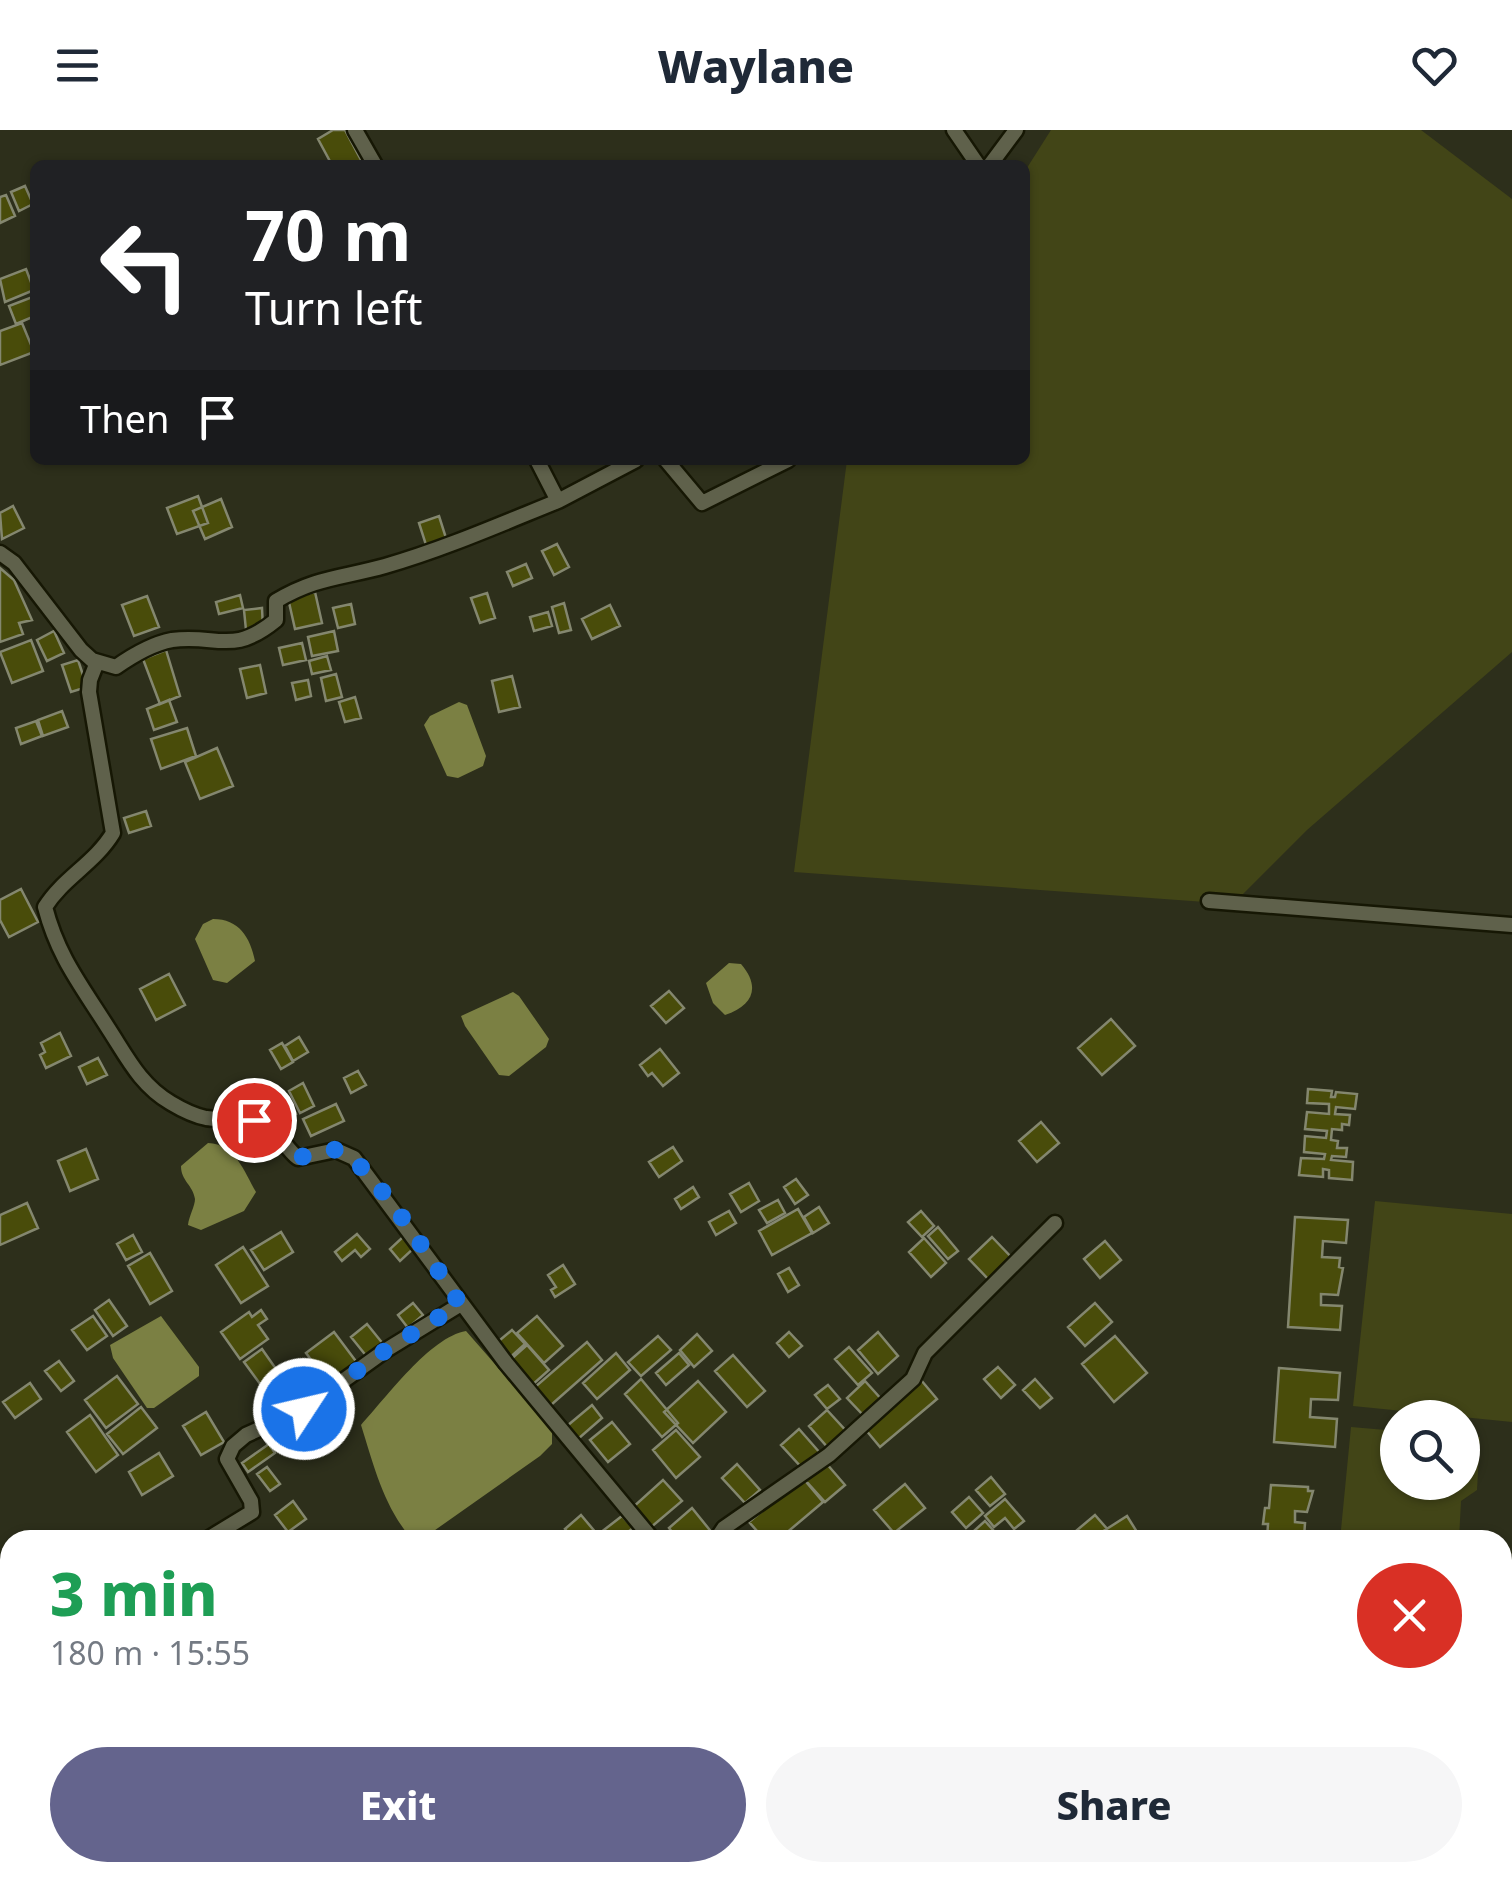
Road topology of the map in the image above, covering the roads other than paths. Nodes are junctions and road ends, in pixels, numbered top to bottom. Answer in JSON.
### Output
{"nodes":[{"id":1,"x":355,"y":130,"type":"edge"},
{"id":2,"x":954,"y":130,"type":"edge"},
{"id":3,"x":1016,"y":130,"type":"edge"},
{"id":4,"x":371,"y":160,"type":"edge"},
{"id":5,"x":975,"y":160,"type":"edge"},
{"id":6,"x":994,"y":160,"type":"edge"},
{"id":7,"x":540,"y":465,"type":"edge"},
{"id":8,"x":626,"y":465,"type":"edge"},
{"id":9,"x":670,"y":465,"type":"edge"},
{"id":10,"x":778,"y":465,"type":"edge"},
{"id":11,"x":558,"y":501,"type":"junction"},
{"id":12,"x":0,"y":554,"type":"edge"},
{"id":13,"x":98,"y":662,"type":"junction"},
{"id":14,"x":1209,"y":901,"type":"dead end"},
{"id":15,"x":1512,"y":925,"type":"edge"},
{"id":16,"x":1055,"y":1224,"type":"dead end"},
{"id":17,"x":460,"y":1304,"type":"junction"},
{"id":18,"x":222,"y":1530,"type":"edge"},
{"id":19,"x":645,"y":1530,"type":"edge"},
{"id":20,"x":723,"y":1530,"type":"edge"}],
"edges":[{"from":1,"to":4,"type":"street"},
{"from":2,"to":5,"type":"street"},
{"from":3,"to":6,"type":"street"},
{"from":7,"to":11,"type":"street"},
{"from":8,"to":11,"type":"street"},
{"from":9,"to":10,"type":"street"},
{"from":11,"to":13,"type":"street"},
{"from":12,"to":13,"type":"street"},
{"from":13,"to":17,"type":"street"},
{"from":14,"to":15,"type":"street"},
{"from":16,"to":20,"type":"street"},
{"from":17,"to":18,"type":"street"},
{"from":17,"to":19,"type":"street"}]}
